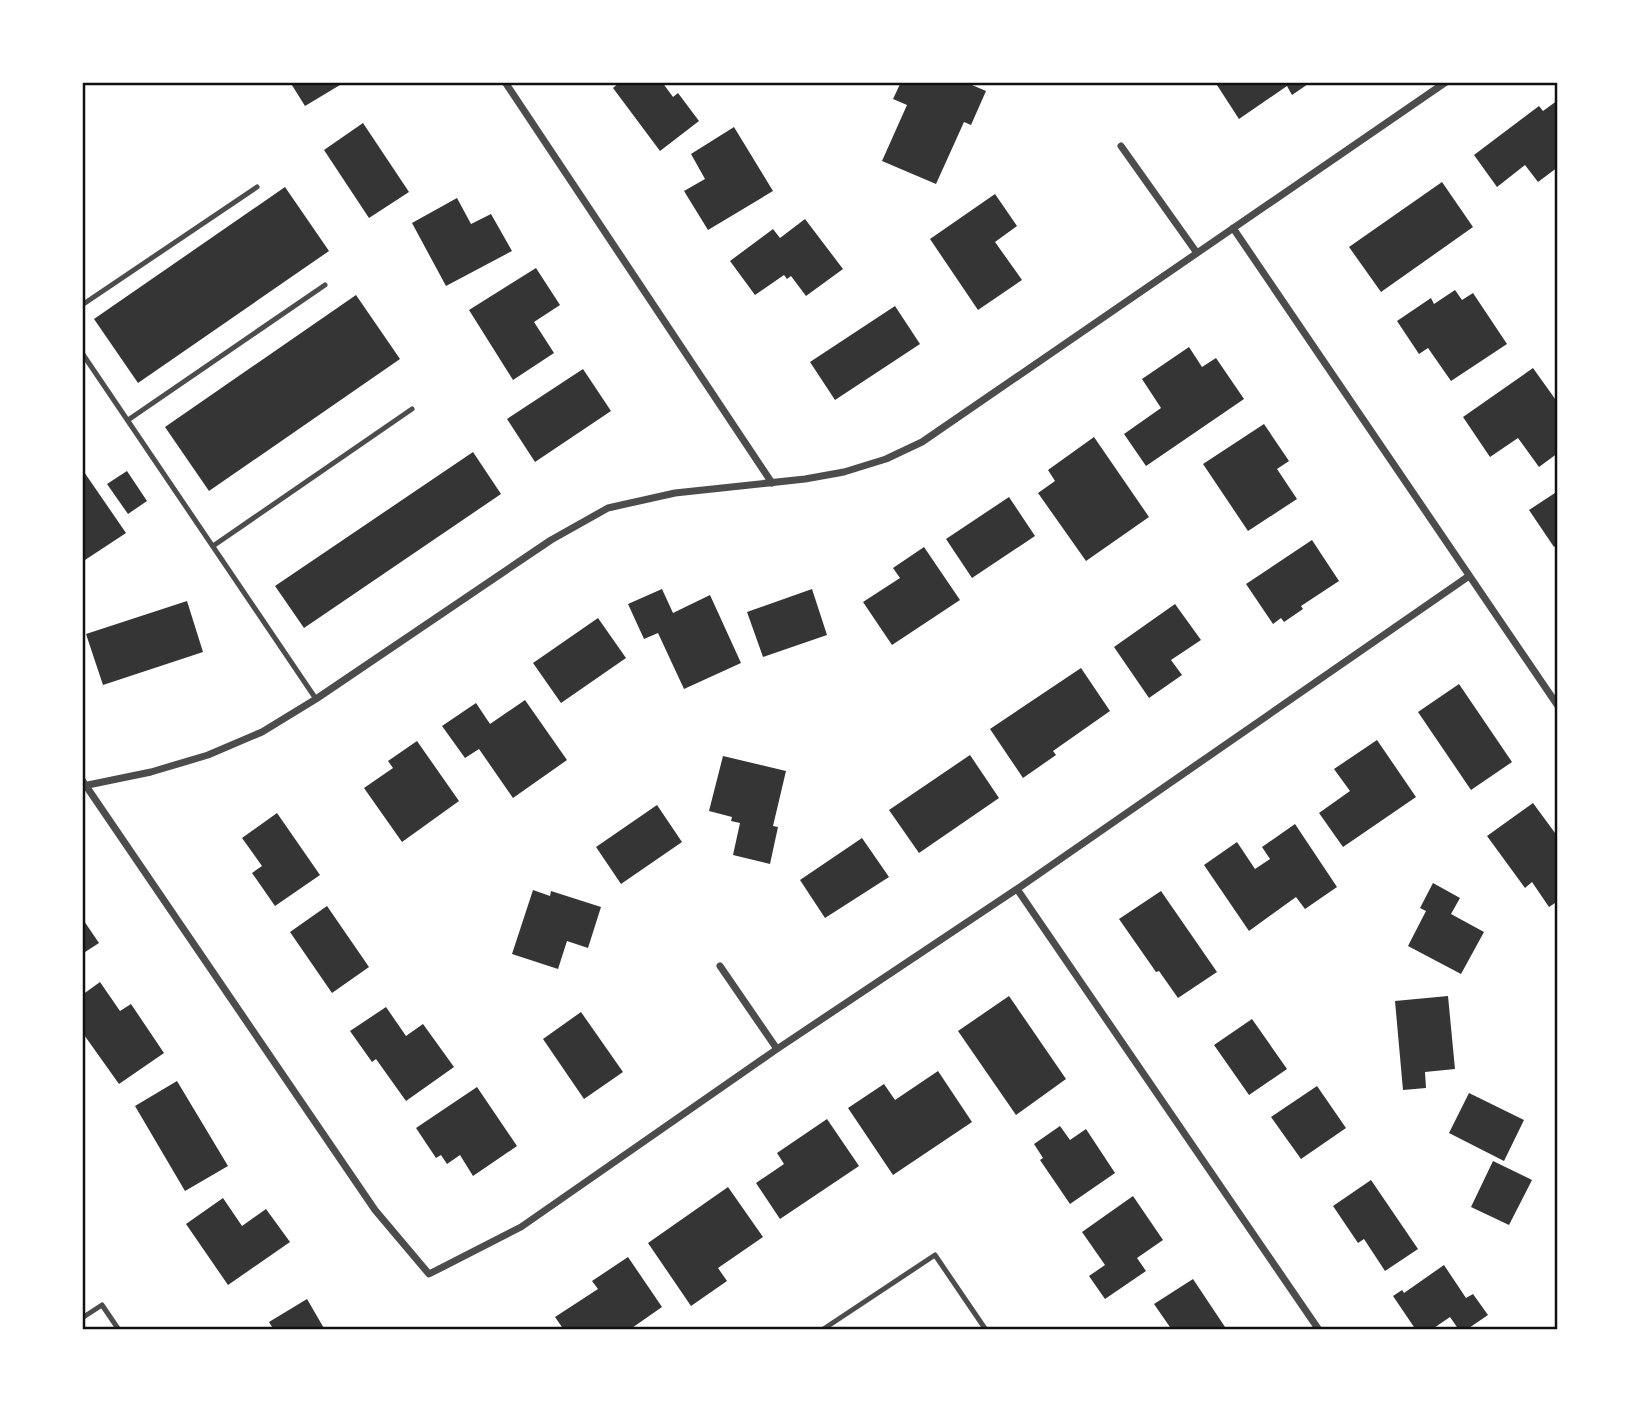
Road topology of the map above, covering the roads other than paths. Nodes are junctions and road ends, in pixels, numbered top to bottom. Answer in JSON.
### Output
{"nodes":[{"id":1,"x":505,"y":82,"type":"edge"},
{"id":2,"x":1446,"y":82,"type":"edge"},
{"id":3,"x":1121,"y":146,"type":"dead end"},
{"id":4,"x":257,"y":187,"type":"dead end"},
{"id":5,"x":1233,"y":228,"type":"junction"},
{"id":6,"x":1197,"y":253,"type":"junction"},
{"id":7,"x":325,"y":285,"type":"dead end"},
{"id":8,"x":82,"y":305,"type":"edge"},
{"id":9,"x":82,"y":353,"type":"edge"},
{"id":10,"x":412,"y":409,"type":"dead end"},
{"id":11,"x":128,"y":420,"type":"junction"},
{"id":12,"x":772,"y":482,"type":"junction"},
{"id":13,"x":212,"y":546,"type":"junction"},
{"id":14,"x":1469,"y":576,"type":"junction"},
{"id":15,"x":316,"y":699,"type":"junction"},
{"id":16,"x":1558,"y":705,"type":"edge"},
{"id":17,"x":84,"y":784,"type":"edge"},
{"id":18,"x":1017,"y":889,"type":"junction"},
{"id":19,"x":720,"y":967,"type":"dead end"},
{"id":20,"x":777,"y":1049,"type":"junction"},
{"id":21,"x":82,"y":1318,"type":"edge"},
{"id":22,"x":119,"y":1330,"type":"edge"},
{"id":23,"x":822,"y":1330,"type":"edge"},
{"id":24,"x":986,"y":1330,"type":"edge"},
{"id":25,"x":1319,"y":1330,"type":"edge"}],
"edges":[{"from":1,"to":12,"type":"street"},
{"from":2,"to":5,"type":"street"},
{"from":3,"to":6,"type":"street"},
{"from":4,"to":8,"type":"lane"},
{"from":5,"to":6,"type":"street"},
{"from":5,"to":14,"type":"street"},
{"from":6,"to":12,"type":"street"},
{"from":7,"to":11,"type":"lane"},
{"from":9,"to":11,"type":"lane"},
{"from":10,"to":13,"type":"lane"},
{"from":11,"to":13,"type":"lane"},
{"from":12,"to":15,"type":"street"},
{"from":13,"to":15,"type":"lane"},
{"from":14,"to":16,"type":"street"},
{"from":14,"to":18,"type":"street"},
{"from":15,"to":17,"type":"street"},
{"from":17,"to":20,"type":"street"},
{"from":18,"to":20,"type":"street"},
{"from":18,"to":25,"type":"street"},
{"from":19,"to":20,"type":"street"},
{"from":21,"to":22,"type":"lane"},
{"from":23,"to":24,"type":"lane"}]}
